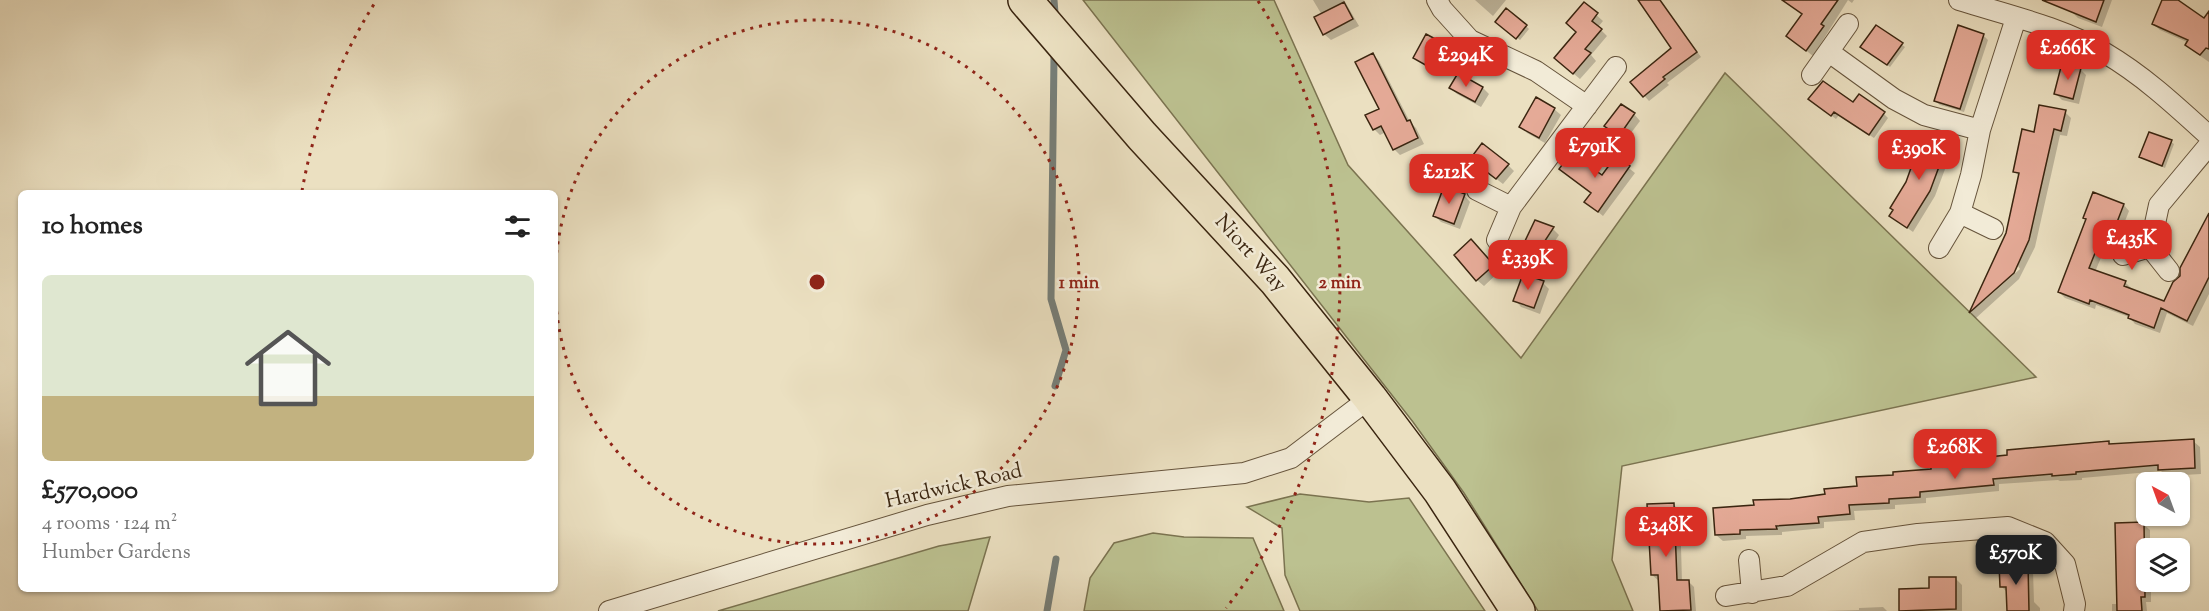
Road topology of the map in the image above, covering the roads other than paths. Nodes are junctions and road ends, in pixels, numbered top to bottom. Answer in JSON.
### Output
{"nodes":[{"id":1,"x":1025,"y":0,"type":"edge"},
{"id":2,"x":1437,"y":0,"type":"edge"},
{"id":3,"x":1959,"y":0,"type":"edge"},
{"id":4,"x":2016,"y":18,"type":"junction"},
{"id":5,"x":1848,"y":24,"type":"dead end"},
{"id":6,"x":1828,"y":52,"type":"junction"},
{"id":7,"x":1616,"y":67,"type":"dead end"},
{"id":8,"x":1812,"y":75,"type":"dead end"},
{"id":9,"x":1587,"y":106,"type":"junction"},
{"id":10,"x":1980,"y":130,"type":"junction"},
{"id":11,"x":2209,"y":136,"type":"edge"},
{"id":12,"x":2209,"y":145,"type":"edge"},
{"id":13,"x":1477,"y":190,"type":"dead end"},
{"id":14,"x":1511,"y":207,"type":"junction"},
{"id":15,"x":1960,"y":213,"type":"junction"},
{"id":16,"x":1993,"y":229,"type":"dead end"},
{"id":17,"x":1497,"y":240,"type":"dead end"},
{"id":18,"x":1939,"y":248,"type":"dead end"},
{"id":19,"x":2150,"y":248,"type":"junction"},
{"id":20,"x":2123,"y":255,"type":"dead end"},
{"id":21,"x":2169,"y":271,"type":"dead end"},
{"id":22,"x":1370,"y":398,"type":"junction"},
{"id":23,"x":1749,"y":560,"type":"dead end"},
{"id":24,"x":1752,"y":593,"type":"junction"},
{"id":25,"x":1726,"y":596,"type":"dead end"},
{"id":26,"x":609,"y":611,"type":"edge"},
{"id":27,"x":1518,"y":611,"type":"edge"},
{"id":28,"x":2074,"y":611,"type":"edge"}],
"edges":[{"from":1,"to":22,"type":"highway","name":"Niort Way"},
{"from":2,"to":9,"type":"street"},
{"from":3,"to":4,"type":"street"},
{"from":4,"to":10,"type":"street"},
{"from":4,"to":11,"type":"street"},
{"from":5,"to":6,"type":"street"},
{"from":6,"to":8,"type":"street"},
{"from":6,"to":10,"type":"street"},
{"from":7,"to":9,"type":"street"},
{"from":9,"to":14,"type":"street"},
{"from":10,"to":15,"type":"street"},
{"from":12,"to":19,"type":"street"},
{"from":13,"to":14,"type":"street"},
{"from":14,"to":17,"type":"street"},
{"from":15,"to":16,"type":"street"},
{"from":15,"to":18,"type":"street"},
{"from":19,"to":20,"type":"street"},
{"from":19,"to":21,"type":"street"},
{"from":22,"to":26,"type":"street","name":"Hardwick Road"},
{"from":22,"to":27,"type":"highway","name":"Niort Way"},
{"from":23,"to":24,"type":"street"},
{"from":24,"to":25,"type":"street"},
{"from":24,"to":28,"type":"street"}]}
